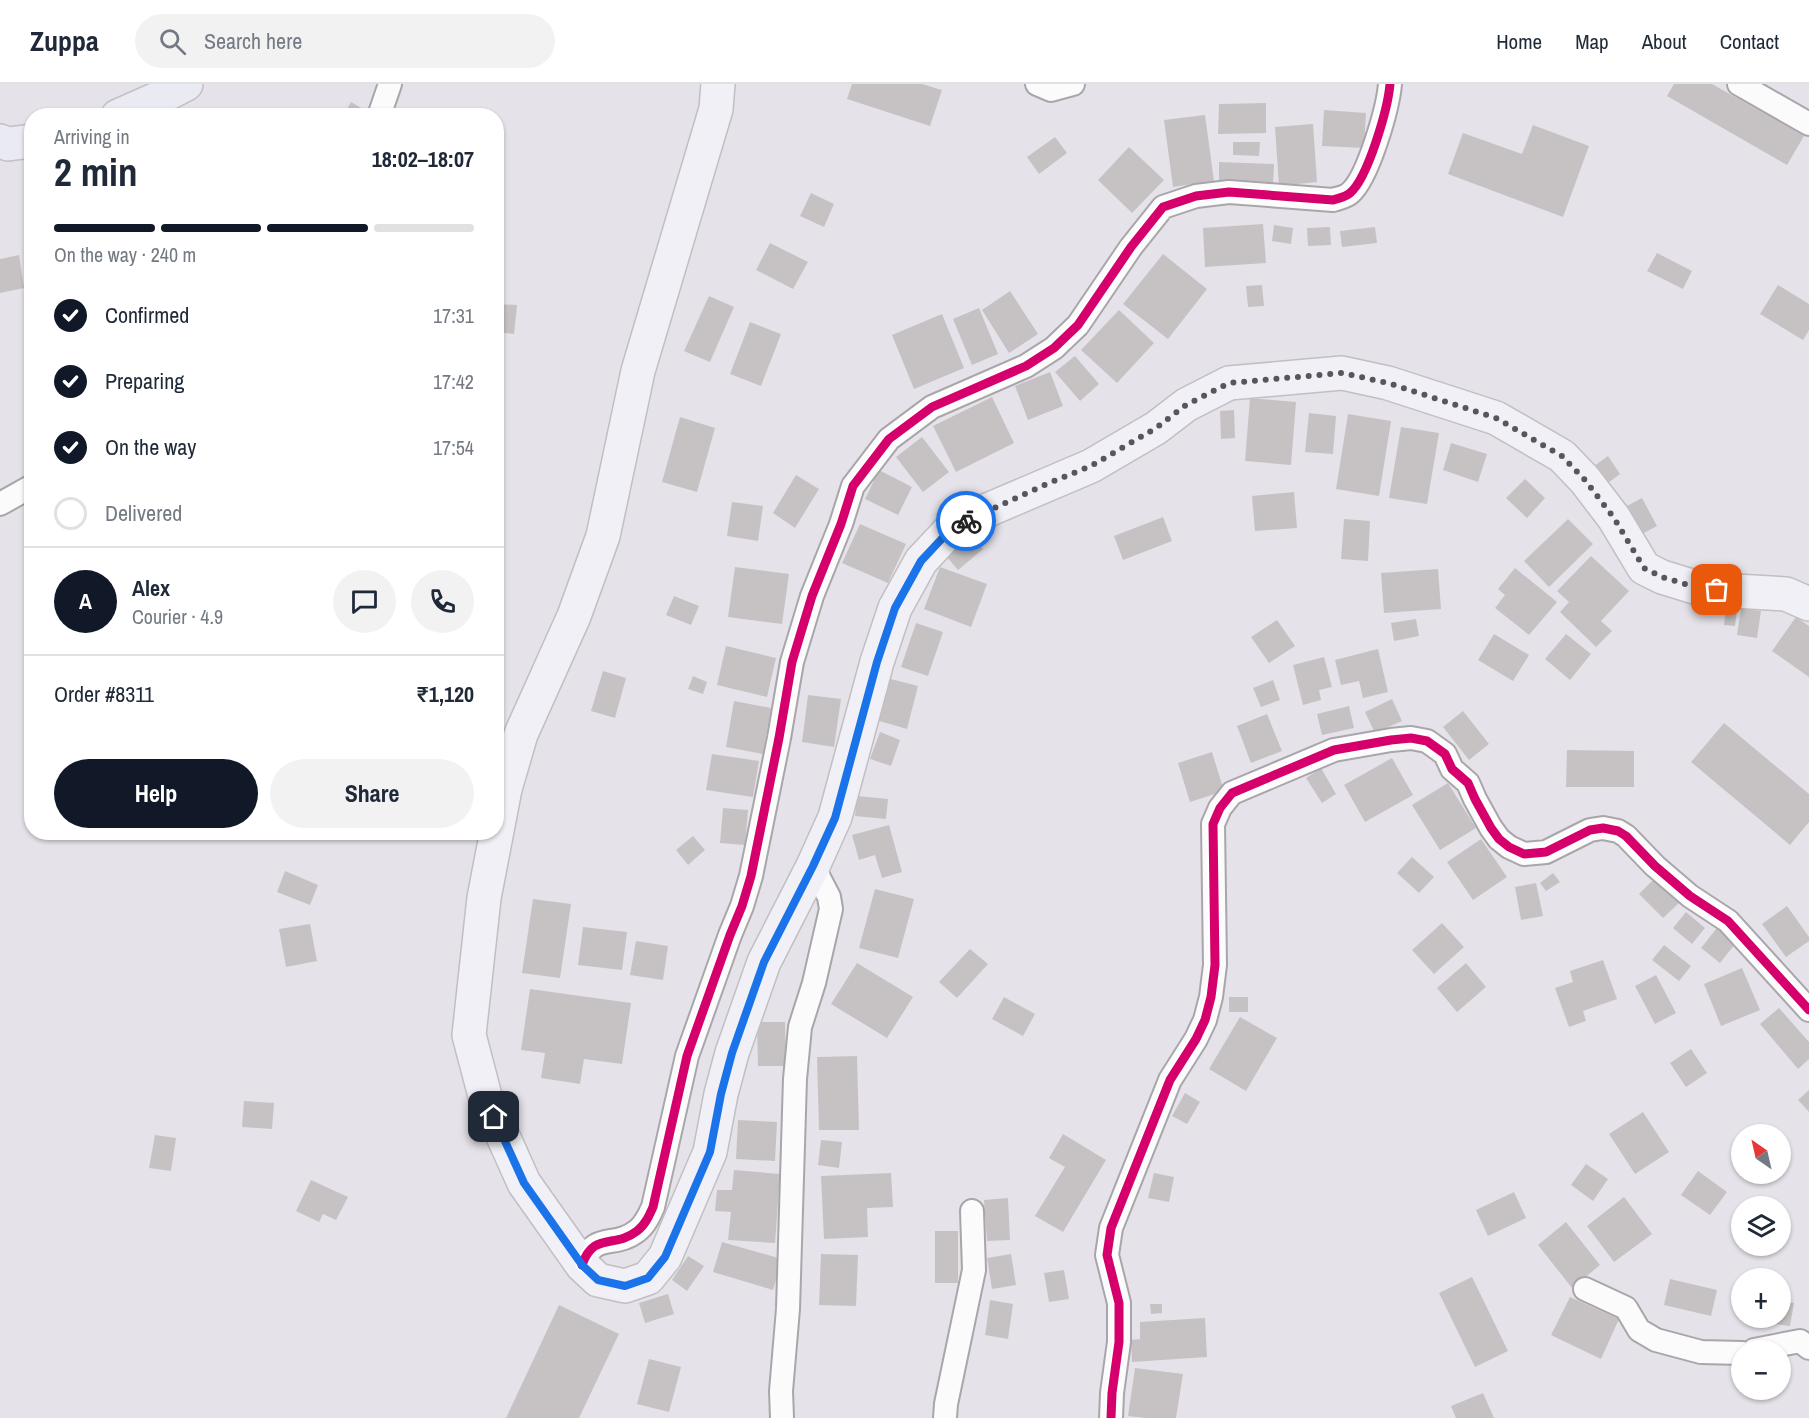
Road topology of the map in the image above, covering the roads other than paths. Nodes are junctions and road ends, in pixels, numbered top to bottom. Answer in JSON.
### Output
{"nodes":[{"id":1,"x":186,"y":84,"type":"edge"},
{"id":2,"x":390,"y":84,"type":"edge"},
{"id":3,"x":718,"y":84,"type":"edge"},
{"id":4,"x":1037,"y":84,"type":"edge"},
{"id":5,"x":1073,"y":84,"type":"edge"},
{"id":6,"x":1390,"y":84,"type":"edge"},
{"id":7,"x":1739,"y":84,"type":"edge"},
{"id":8,"x":136,"y":108,"type":"edge"},
{"id":9,"x":382,"y":108,"type":"edge"},
{"id":10,"x":1809,"y":124,"type":"edge"},
{"id":11,"x":0,"y":141,"type":"edge"},
{"id":12,"x":24,"y":142,"type":"edge"},
{"id":13,"x":24,"y":490,"type":"edge"},
{"id":14,"x":0,"y":504,"type":"edge"},
{"id":15,"x":1809,"y":604,"type":"edge"},
{"id":16,"x":504,"y":794,"type":"edge"},
{"id":17,"x":495,"y":840,"type":"edge"},
{"id":18,"x":813,"y":866,"type":"junction"},
{"id":19,"x":1809,"y":1010,"type":"edge"},
{"id":20,"x":972,"y":1211,"type":"dead end"},
{"id":21,"x":582,"y":1265,"type":"junction"},
{"id":22,"x":1585,"y":1289,"type":"dead end"},
{"id":23,"x":1791,"y":1343,"type":"edge"},
{"id":24,"x":1809,"y":1348,"type":"edge"},
{"id":25,"x":1731,"y":1353,"type":"edge"},
{"id":26,"x":782,"y":1418,"type":"edge"},
{"id":27,"x":945,"y":1418,"type":"edge"},
{"id":28,"x":1111,"y":1418,"type":"edge"}],
"edges":[{"from":1,"to":8,"type":"highway"},
{"from":2,"to":9,"type":"street"},
{"from":3,"to":16,"type":"main road"},
{"from":4,"to":5,"type":"street"},
{"from":6,"to":21,"type":"street"},
{"from":7,"to":10,"type":"street"},
{"from":11,"to":12,"type":"highway"},
{"from":13,"to":14,"type":"street"},
{"from":15,"to":18,"type":"main road"},
{"from":17,"to":21,"type":"main road"},
{"from":18,"to":21,"type":"main road"},
{"from":18,"to":26,"type":"street"},
{"from":19,"to":28,"type":"street"},
{"from":20,"to":27,"type":"street"},
{"from":22,"to":25,"type":"street"},
{"from":23,"to":24,"type":"street"}]}
